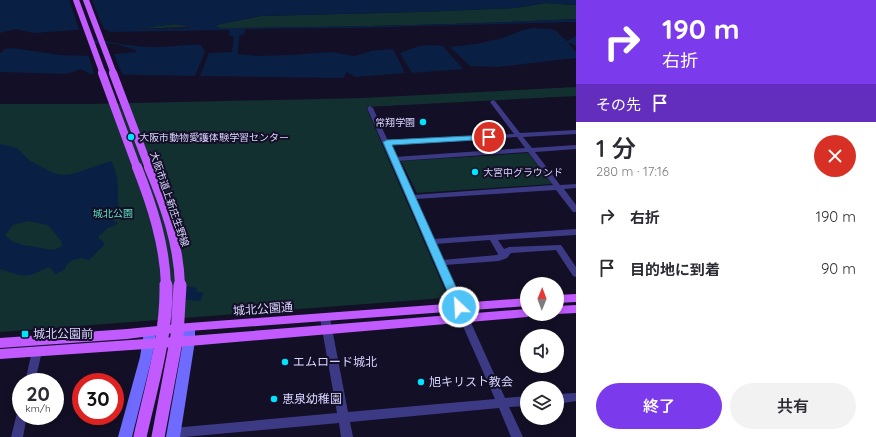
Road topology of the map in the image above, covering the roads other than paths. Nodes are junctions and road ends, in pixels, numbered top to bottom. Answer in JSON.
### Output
{"nodes":[{"id":1,"x":76,"y":0,"type":"edge"},
{"id":2,"x":86,"y":0,"type":"edge"},
{"id":3,"x":493,"y":102,"type":"dead end"},
{"id":4,"x":370,"y":108,"type":"dead end"},
{"id":5,"x":576,"y":132,"type":"edge"},
{"id":6,"x":518,"y":136,"type":"junction"},
{"id":7,"x":387,"y":142,"type":"junction"},
{"id":8,"x":576,"y":148,"type":"edge"},
{"id":9,"x":530,"y":151,"type":"junction"},
{"id":10,"x":394,"y":158,"type":"junction"},
{"id":11,"x":576,"y":186,"type":"edge"},
{"id":12,"x":558,"y":187,"type":"junction"},
{"id":13,"x":411,"y":197,"type":"junction"},
{"id":14,"x":576,"y":210,"type":"edge"},
{"id":15,"x":576,"y":232,"type":"edge"},
{"id":16,"x":494,"y":238,"type":"junction"},
{"id":17,"x":430,"y":242,"type":"junction"},
{"id":18,"x":504,"y":256,"type":"junction"},
{"id":19,"x":439,"y":262,"type":"junction"},
{"id":20,"x":576,"y":274,"type":"edge"},
{"id":21,"x":576,"y":298,"type":"edge"},
{"id":22,"x":564,"y":299,"type":"edge"},
{"id":23,"x":520,"y":303,"type":"edge"},
{"id":24,"x":576,"y":309,"type":"edge"},
{"id":25,"x":564,"y":310,"type":"edge"},
{"id":26,"x":462,"y":312,"type":"junction"},
{"id":27,"x":520,"y":313,"type":"edge"},
{"id":28,"x":325,"y":324,"type":"junction"},
{"id":29,"x":189,"y":334,"type":"junction"},
{"id":30,"x":149,"y":338,"type":"junction"},
{"id":31,"x":0,"y":343,"type":"edge"},
{"id":32,"x":37,"y":351,"type":"junction"},
{"id":33,"x":0,"y":354,"type":"edge"},
{"id":34,"x":32,"y":373,"type":"edge"},
{"id":35,"x":576,"y":397,"type":"edge"},
{"id":36,"x":564,"y":398,"type":"edge"},
{"id":37,"x":520,"y":402,"type":"edge"},
{"id":38,"x":502,"y":404,"type":"junction"},
{"id":39,"x":343,"y":418,"type":"junction"},
{"id":40,"x":19,"y":425,"type":"edge"},
{"id":41,"x":173,"y":435,"type":"edge"},
{"id":42,"x":17,"y":437,"type":"edge"},
{"id":43,"x":125,"y":437,"type":"edge"},
{"id":44,"x":140,"y":437,"type":"edge"},
{"id":45,"x":158,"y":437,"type":"edge"},
{"id":46,"x":347,"y":437,"type":"edge"},
{"id":47,"x":517,"y":437,"type":"edge"}],
"edges":[{"from":1,"to":44,"type":"main road","name":"大阪市道上新庄生野線","bridge":true},
{"from":2,"to":45,"type":"main road","name":"大阪市道上新庄生野線","bridge":true},
{"from":3,"to":6,"type":"street"},
{"from":4,"to":7,"type":"street"},
{"from":5,"to":6,"type":"street"},
{"from":6,"to":7,"type":"street"},
{"from":6,"to":9,"type":"street"},
{"from":7,"to":10,"type":"street"},
{"from":8,"to":9,"type":"street"},
{"from":9,"to":10,"type":"street"},
{"from":9,"to":12,"type":"street"},
{"from":10,"to":13,"type":"street"},
{"from":11,"to":12,"type":"street"},
{"from":12,"to":13,"type":"street"},
{"from":12,"to":14,"type":"street"},
{"from":13,"to":17,"type":"street"},
{"from":15,"to":16,"type":"street"},
{"from":16,"to":17,"type":"street"},
{"from":16,"to":18,"type":"street"},
{"from":17,"to":19,"type":"street"},
{"from":18,"to":19,"type":"street"},
{"from":18,"to":20,"type":"street"},
{"from":19,"to":26,"type":"street"},
{"from":21,"to":22,"type":"main road"},
{"from":23,"to":26,"type":"main road"},
{"from":24,"to":25,"type":"main road"},
{"from":26,"to":27,"type":"main road"},
{"from":26,"to":28,"type":"main road"},
{"from":26,"to":38,"type":"street"},
{"from":28,"to":29,"type":"main road"},
{"from":28,"to":39,"type":"street"},
{"from":29,"to":30,"type":"main road"},
{"from":29,"to":41,"type":"street"},
{"from":30,"to":31,"type":"main road"},
{"from":30,"to":32,"type":"main road"},
{"from":30,"to":43,"type":"street"},
{"from":32,"to":33,"type":"main road"},
{"from":32,"to":34,"type":"street"},
{"from":35,"to":36,"type":"street"},
{"from":37,"to":38,"type":"street"},
{"from":38,"to":39,"type":"street"},
{"from":38,"to":47,"type":"street"},
{"from":39,"to":41,"type":"street"},
{"from":39,"to":46,"type":"street"},
{"from":40,"to":42,"type":"street"}]}
